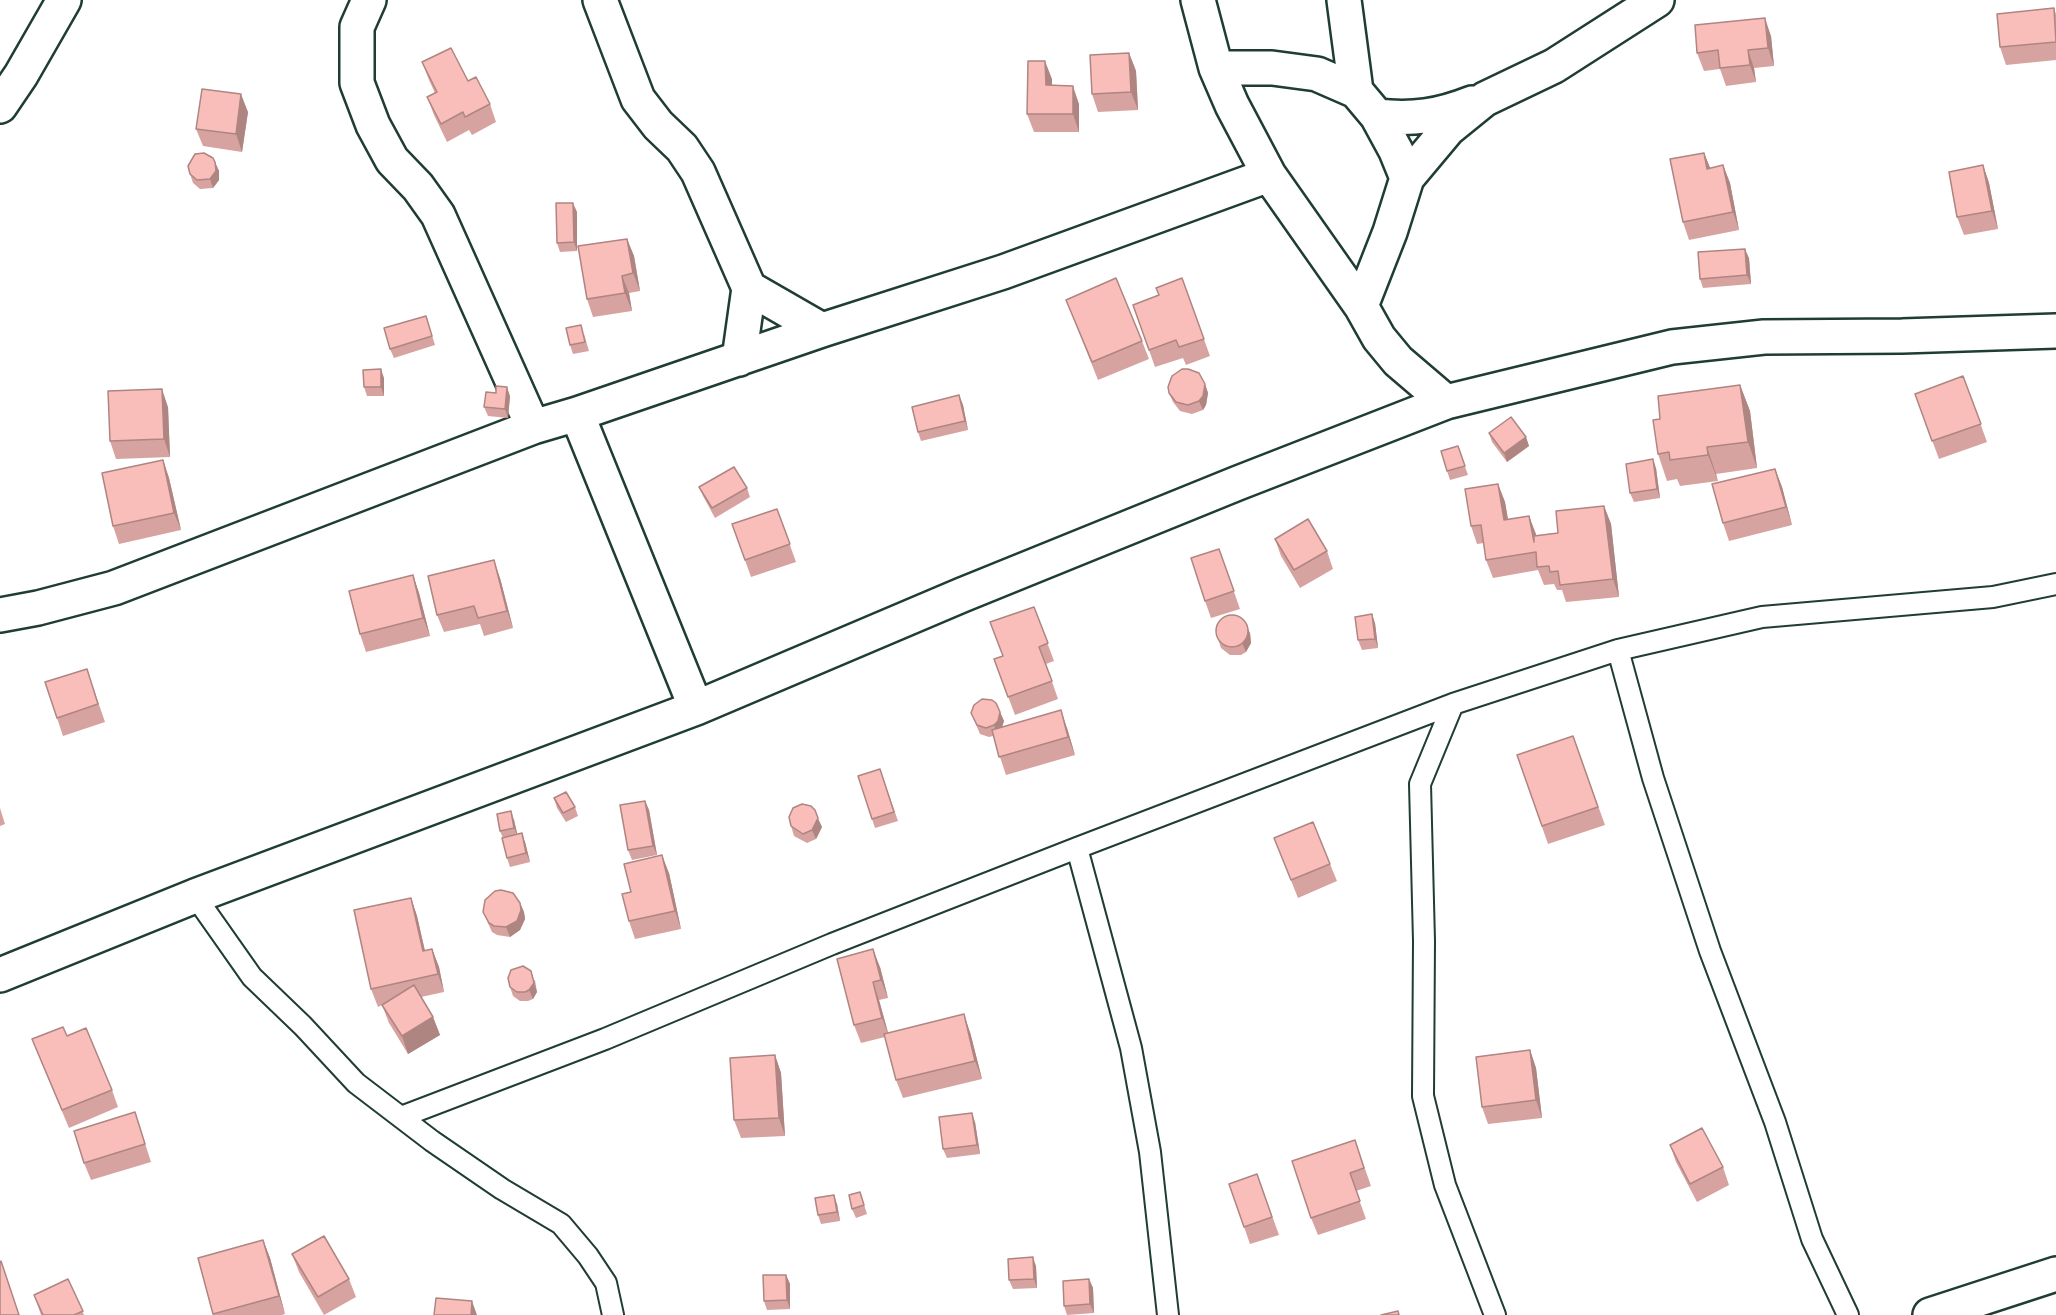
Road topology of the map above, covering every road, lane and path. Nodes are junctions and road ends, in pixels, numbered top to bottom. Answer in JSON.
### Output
{"nodes":[{"id":1,"x":64,"y":0,"type":"edge"},
{"id":2,"x":369,"y":0,"type":"edge"},
{"id":3,"x":600,"y":0,"type":"edge"},
{"id":4,"x":1198,"y":0,"type":"edge"},
{"id":5,"x":1344,"y":0,"type":"edge"},
{"id":6,"x":1657,"y":0,"type":"edge"},
{"id":7,"x":1216,"y":68,"type":"junction"},
{"id":8,"x":1356,"y":91,"type":"junction"},
{"id":9,"x":1485,"y":99,"type":"junction"},
{"id":10,"x":0,"y":106,"type":"edge"},
{"id":11,"x":1377,"y":116,"type":"junction"},
{"id":12,"x":1269,"y":175,"type":"junction"},
{"id":13,"x":1407,"y":178,"type":"junction"},
{"id":14,"x":749,"y":288,"type":"junction"},
{"id":15,"x":1361,"y":306,"type":"junction"},
{"id":16,"x":822,"y":330,"type":"junction"},
{"id":17,"x":2056,"y":331,"type":"edge"},
{"id":18,"x":739,"y":358,"type":"junction"},
{"id":19,"x":1446,"y":402,"type":"junction"},
{"id":20,"x":577,"y":414,"type":"junction"},
{"id":21,"x":533,"y":427,"type":"junction"},
{"id":22,"x":2056,"y":584,"type":"edge"},
{"id":23,"x":0,"y":615,"type":"edge"},
{"id":24,"x":1618,"y":650,"type":"junction"},
{"id":25,"x":1453,"y":704,"type":"junction"},
{"id":26,"x":696,"y":708,"type":"junction"},
{"id":27,"x":1077,"y":849,"type":"junction"},
{"id":28,"x":195,"y":896,"type":"junction"},
{"id":29,"x":0,"y":975,"type":"edge"},
{"id":30,"x":401,"y":1118,"type":"junction"},
{"id":31,"x":2056,"y":1274,"type":"edge"},
{"id":32,"x":614,"y":1315,"type":"edge"},
{"id":33,"x":1168,"y":1315,"type":"edge"},
{"id":34,"x":1495,"y":1315,"type":"edge"},
{"id":35,"x":1848,"y":1315,"type":"edge"},
{"id":36,"x":1930,"y":1315,"type":"edge"}],
"edges":[{"from":1,"to":10,"type":"street"},
{"from":2,"to":21,"type":"street"},
{"from":3,"to":14,"type":"street"},
{"from":4,"to":7,"type":"street"},
{"from":5,"to":8,"type":"street"},
{"from":6,"to":9,"type":"street"},
{"from":7,"to":8,"type":"street"},
{"from":7,"to":12,"type":"street"},
{"from":8,"to":11,"type":"street"},
{"from":9,"to":11,"type":"street"},
{"from":9,"to":13,"type":"street"},
{"from":11,"to":13,"type":"street"},
{"from":12,"to":15,"type":"street"},
{"from":12,"to":16,"type":"street"},
{"from":13,"to":15,"type":"street"},
{"from":14,"to":16,"type":"street"},
{"from":14,"to":18,"type":"street"},
{"from":15,"to":19,"type":"street"},
{"from":16,"to":18,"type":"street"},
{"from":17,"to":19,"type":"street"},
{"from":18,"to":20,"type":"street"},
{"from":19,"to":26,"type":"street"},
{"from":20,"to":21,"type":"street"},
{"from":20,"to":26,"type":"street"},
{"from":21,"to":23,"type":"street"},
{"from":22,"to":24,"type":"lane"},
{"from":24,"to":25,"type":"lane"},
{"from":24,"to":35,"type":"lane"},
{"from":25,"to":27,"type":"lane"},
{"from":25,"to":34,"type":"lane"},
{"from":26,"to":28,"type":"street"},
{"from":27,"to":30,"type":"lane"},
{"from":27,"to":33,"type":"lane"},
{"from":28,"to":29,"type":"street"},
{"from":28,"to":30,"type":"lane"},
{"from":30,"to":32,"type":"lane"},
{"from":31,"to":36,"type":"street"}]}
